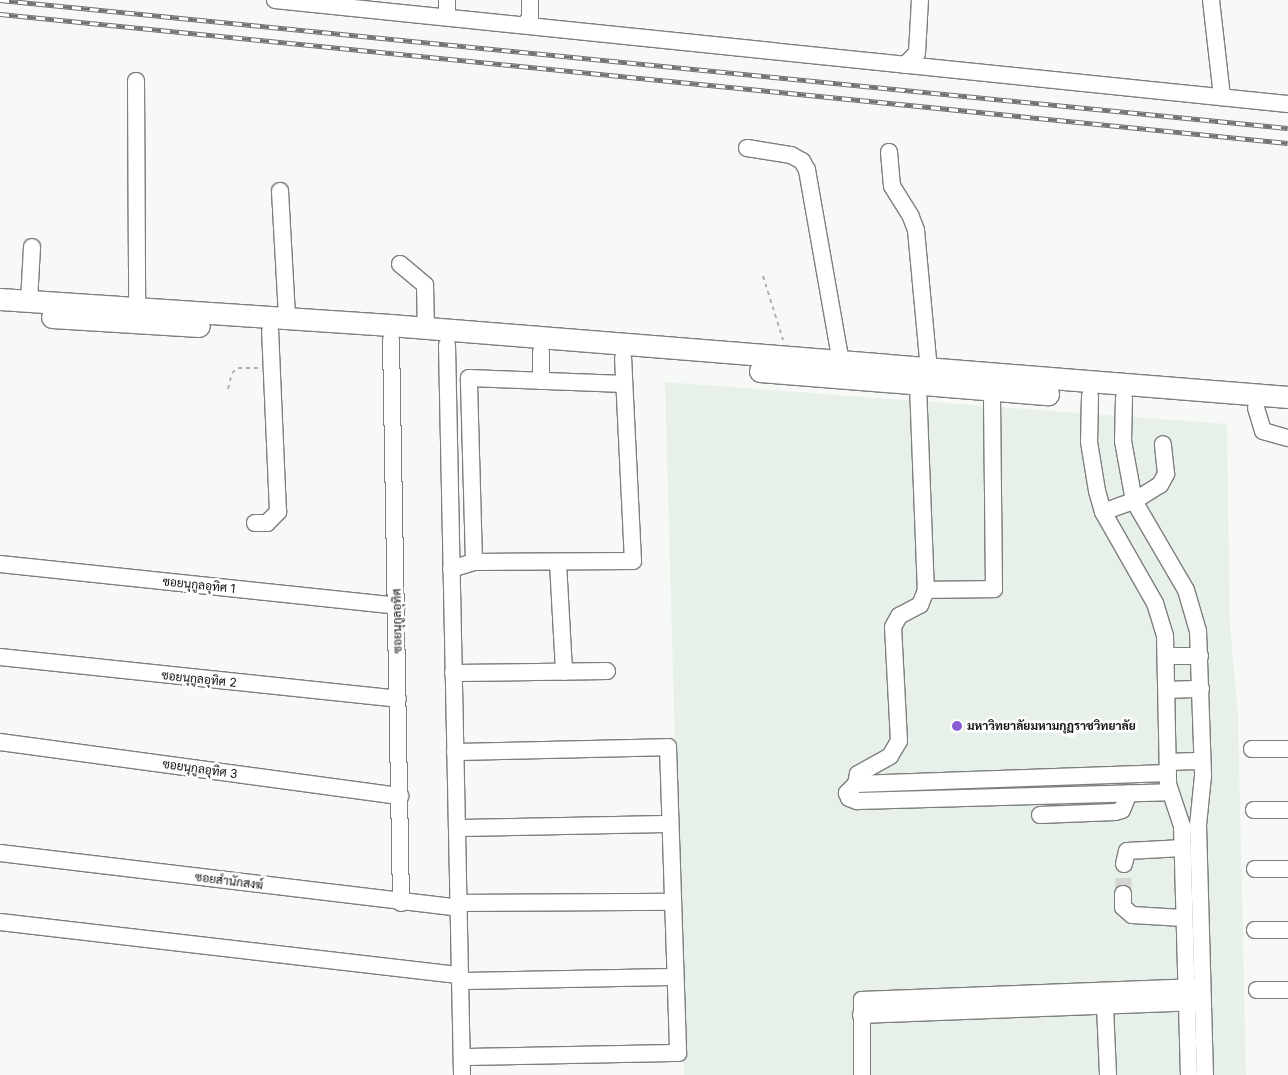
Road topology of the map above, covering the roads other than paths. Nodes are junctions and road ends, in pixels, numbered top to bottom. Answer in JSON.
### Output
{"nodes":[{"id":1,"x":275,"y":0,"type":"edge"},
{"id":2,"x":446,"y":0,"type":"edge"},
{"id":3,"x":530,"y":0,"type":"edge"},
{"id":4,"x":920,"y":0,"type":"edge"},
{"id":5,"x":1203,"y":0,"type":"edge"},
{"id":6,"x":1211,"y":0,"type":"edge"},
{"id":7,"x":299,"y":1,"type":"edge"},
{"id":8,"x":369,"y":4,"type":"edge"},
{"id":9,"x":447,"y":16,"type":"junction"},
{"id":10,"x":526,"y":24,"type":"junction"},
{"id":11,"x":905,"y":65,"type":"junction"},
{"id":12,"x":136,"y":81,"type":"dead end"},
{"id":13,"x":1215,"y":96,"type":"junction"},
{"id":14,"x":1288,"y":104,"type":"edge"},
{"id":15,"x":747,"y":148,"type":"dead end"},
{"id":16,"x":889,"y":152,"type":"dead end"},
{"id":17,"x":280,"y":191,"type":"dead end"},
{"id":18,"x":32,"y":247,"type":"dead end"},
{"id":19,"x":400,"y":264,"type":"dead end"},
{"id":20,"x":0,"y":300,"type":"edge"},
{"id":21,"x":29,"y":301,"type":"junction"},
{"id":22,"x":137,"y":307,"type":"junction"},
{"id":23,"x":0,"y":314,"type":"edge"},
{"id":24,"x":278,"y":324,"type":"junction"},
{"id":25,"x":426,"y":328,"type":"junction"},
{"id":26,"x":447,"y":337,"type":"junction"},
{"id":27,"x":391,"y":340,"type":"junction"},
{"id":28,"x":542,"y":352,"type":"junction"},
{"id":29,"x":623,"y":358,"type":"junction"},
{"id":30,"x":841,"y":362,"type":"junction"},
{"id":31,"x":924,"y":378,"type":"junction"},
{"id":32,"x":541,"y":381,"type":"junction"},
{"id":33,"x":624,"y":384,"type":"junction"},
{"id":34,"x":1090,"y":389,"type":"junction"},
{"id":35,"x":992,"y":390,"type":"junction"},
{"id":36,"x":1125,"y":392,"type":"junction"},
{"id":37,"x":1288,"y":397,"type":"edge"},
{"id":38,"x":1256,"y":408,"type":"junction"},
{"id":39,"x":1288,"y":410,"type":"edge"},
{"id":40,"x":448,"y":427,"type":"junction"},
{"id":41,"x":470,"y":427,"type":"junction"},
{"id":42,"x":1288,"y":438,"type":"edge"},
{"id":43,"x":1163,"y":444,"type":"dead end"},
{"id":44,"x":1134,"y":501,"type":"junction"},
{"id":45,"x":1103,"y":512,"type":"junction"},
{"id":46,"x":256,"y":523,"type":"dead end"},
{"id":47,"x":474,"y":562,"type":"junction"},
{"id":48,"x":558,"y":563,"type":"junction"},
{"id":49,"x":0,"y":564,"type":"edge"},
{"id":50,"x":451,"y":569,"type":"junction"},
{"id":51,"x":926,"y":590,"type":"junction"},
{"id":52,"x":397,"y":606,"type":"junction"},
{"id":53,"x":1166,"y":656,"type":"junction"},
{"id":54,"x":1200,"y":656,"type":"junction"},
{"id":55,"x":0,"y":657,"type":"edge"},
{"id":56,"x":607,"y":671,"type":"dead end"},
{"id":57,"x":564,"y":672,"type":"junction"},
{"id":58,"x":453,"y":673,"type":"junction"},
{"id":59,"x":1201,"y":689,"type":"junction"},
{"id":60,"x":1166,"y":690,"type":"junction"},
{"id":61,"x":398,"y":700,"type":"junction"},
{"id":62,"x":0,"y":742,"type":"edge"},
{"id":63,"x":1252,"y":749,"type":"dead end"},
{"id":64,"x":1288,"y":749,"type":"edge"},
{"id":65,"x":455,"y":752,"type":"junction"},
{"id":66,"x":1202,"y":761,"type":"junction"},
{"id":67,"x":1168,"y":767,"type":"junction"},
{"id":68,"x":856,"y":784,"type":"junction"},
{"id":69,"x":1170,"y":792,"type":"junction"},
{"id":70,"x":1129,"y":793,"type":"junction"},
{"id":71,"x":400,"y":796,"type":"junction"},
{"id":72,"x":1254,"y":810,"type":"dead end"},
{"id":73,"x":1288,"y":810,"type":"edge"},
{"id":74,"x":1040,"y":815,"type":"dead end"},
{"id":75,"x":670,"y":824,"type":"junction"},
{"id":76,"x":457,"y":828,"type":"junction"},
{"id":77,"x":1183,"y":848,"type":"junction"},
{"id":78,"x":0,"y":853,"type":"edge"},
{"id":79,"x":1124,"y":864,"type":"dead end"},
{"id":80,"x":1255,"y":869,"type":"dead end"},
{"id":81,"x":1288,"y":869,"type":"edge"},
{"id":82,"x":1123,"y":894,"type":"tunnel mouth"},
{"id":83,"x":401,"y":902,"type":"junction"},
{"id":84,"x":673,"y":902,"type":"junction"},
{"id":85,"x":459,"y":906,"type":"junction"},
{"id":86,"x":1183,"y":918,"type":"junction"},
{"id":87,"x":0,"y":922,"type":"edge"},
{"id":88,"x":1255,"y":930,"type":"dead end"},
{"id":89,"x":1288,"y":930,"type":"edge"},
{"id":90,"x":675,"y":977,"type":"junction"},
{"id":91,"x":460,"y":978,"type":"junction"},
{"id":92,"x":1257,"y":990,"type":"dead end"},
{"id":93,"x":1288,"y":990,"type":"edge"},
{"id":94,"x":1194,"y":995,"type":"junction"},
{"id":95,"x":1105,"y":1006,"type":"junction"},
{"id":96,"x":861,"y":1015,"type":"junction"},
{"id":97,"x":462,"y":1057,"type":"junction"},
{"id":98,"x":462,"y":1075,"type":"edge"},
{"id":99,"x":862,"y":1075,"type":"edge"},
{"id":100,"x":1108,"y":1075,"type":"edge"},
{"id":101,"x":1188,"y":1075,"type":"edge"},
{"id":102,"x":1205,"y":1075,"type":"edge"}],
"edges":[{"from":1,"to":7,"type":"street"},
{"from":2,"to":9,"type":"street"},
{"from":3,"to":10,"type":"street"},
{"from":4,"to":11,"type":"street"},
{"from":5,"to":13,"type":"street"},
{"from":6,"to":13,"type":"street"},
{"from":7,"to":8,"type":"street"},
{"from":8,"to":9,"type":"street"},
{"from":9,"to":10,"type":"street"},
{"from":10,"to":11,"type":"street"},
{"from":11,"to":13,"type":"street"},
{"from":12,"to":22,"type":"street"},
{"from":13,"to":14,"type":"street"},
{"from":15,"to":30,"type":"street"},
{"from":16,"to":31,"type":"street"},
{"from":17,"to":24,"type":"street"},
{"from":18,"to":21,"type":"street"},
{"from":19,"to":25,"type":"street"},
{"from":20,"to":21,"type":"main road"},
{"from":21,"to":22,"type":"main road"},
{"from":22,"to":24,"type":"main road"},
{"from":23,"to":24,"type":"main road"},
{"from":24,"to":25,"type":"main road"},
{"from":24,"to":27,"type":"main road"},
{"from":24,"to":46,"type":"street"},
{"from":25,"to":26,"type":"main road"},
{"from":26,"to":27,"type":"main road"},
{"from":26,"to":28,"type":"main road"},
{"from":26,"to":30,"type":"main road"},
{"from":26,"to":40,"type":"street"},
{"from":27,"to":52,"type":"street","name":"ซอยนุกูลอุทิศ"},
{"from":28,"to":29,"type":"main road"},
{"from":28,"to":32,"type":"street"},
{"from":29,"to":31,"type":"main road"},
{"from":29,"to":33,"type":"street"},
{"from":30,"to":31,"type":"main road"},
{"from":31,"to":34,"type":"main road"},
{"from":31,"to":35,"type":"main road"},
{"from":31,"to":51,"type":"street"},
{"from":32,"to":33,"type":"street"},
{"from":32,"to":41,"type":"street"},
{"from":33,"to":48,"type":"street"},
{"from":34,"to":35,"type":"main road"},
{"from":34,"to":36,"type":"main road"},
{"from":34,"to":45,"type":"street"},
{"from":35,"to":51,"type":"street"},
{"from":36,"to":37,"type":"main road"},
{"from":36,"to":38,"type":"main road"},
{"from":36,"to":44,"type":"street"},
{"from":38,"to":39,"type":"main road"},
{"from":38,"to":42,"type":"street"},
{"from":40,"to":41,"type":"street"},
{"from":40,"to":50,"type":"street"},
{"from":41,"to":47,"type":"street"},
{"from":43,"to":44,"type":"street"},
{"from":44,"to":45,"type":"street"},
{"from":44,"to":54,"type":"street"},
{"from":45,"to":53,"type":"street"},
{"from":47,"to":48,"type":"street"},
{"from":47,"to":50,"type":"street"},
{"from":48,"to":57,"type":"street"},
{"from":49,"to":52,"type":"street","name":"ซอยนุกูลอุทิศ 1"},
{"from":50,"to":58,"type":"street"},
{"from":51,"to":68,"type":"street"},
{"from":52,"to":61,"type":"street","name":"ซอยนุกูลอุทิศ"},
{"from":53,"to":54,"type":"street"},
{"from":53,"to":60,"type":"street"},
{"from":54,"to":59,"type":"street"},
{"from":55,"to":61,"type":"street","name":"ซอยนุกูลอุทิศ 2"},
{"from":56,"to":57,"type":"street"},
{"from":57,"to":58,"type":"street"},
{"from":58,"to":65,"type":"street"},
{"from":59,"to":60,"type":"street"},
{"from":59,"to":66,"type":"street"},
{"from":60,"to":67,"type":"street"},
{"from":61,"to":71,"type":"street","name":"ซอยนุกูลอุทิศ"},
{"from":62,"to":71,"type":"street","name":"ซอยนุกูลอุทิศ 3"},
{"from":63,"to":64,"type":"street"},
{"from":65,"to":75,"type":"street"},
{"from":65,"to":76,"type":"street"},
{"from":66,"to":67,"type":"street"},
{"from":66,"to":94,"type":"street"},
{"from":67,"to":68,"type":"street"},
{"from":67,"to":69,"type":"street"},
{"from":68,"to":70,"type":"street"},
{"from":69,"to":70,"type":"street"},
{"from":69,"to":77,"type":"street"},
{"from":70,"to":74,"type":"street"},
{"from":71,"to":83,"type":"street","name":"ซอยนุกูลอุทิศ"},
{"from":72,"to":73,"type":"street"},
{"from":75,"to":76,"type":"street"},
{"from":75,"to":84,"type":"street"},
{"from":76,"to":85,"type":"street"},
{"from":77,"to":79,"type":"street"},
{"from":77,"to":86,"type":"street"},
{"from":78,"to":83,"type":"street","name":"ซอยสำนักสงฆ์"},
{"from":80,"to":81,"type":"street"},
{"from":82,"to":86,"type":"street"},
{"from":83,"to":85,"type":"street","name":"ซอยสำนักสงฆ์"},
{"from":84,"to":85,"type":"street","name":"ซอยสำนักสงฆ์"},
{"from":84,"to":90,"type":"street"},
{"from":85,"to":91,"type":"street"},
{"from":86,"to":94,"type":"street"},
{"from":87,"to":91,"type":"street"},
{"from":88,"to":89,"type":"street"},
{"from":90,"to":91,"type":"street"},
{"from":90,"to":97,"type":"street"},
{"from":91,"to":97,"type":"street"},
{"from":92,"to":93,"type":"street"},
{"from":94,"to":95,"type":"street"},
{"from":94,"to":96,"type":"street"},
{"from":94,"to":101,"type":"street"},
{"from":94,"to":102,"type":"street"},
{"from":95,"to":96,"type":"street"},
{"from":95,"to":100,"type":"street"},
{"from":96,"to":99,"type":"street"},
{"from":97,"to":98,"type":"street"}]}
